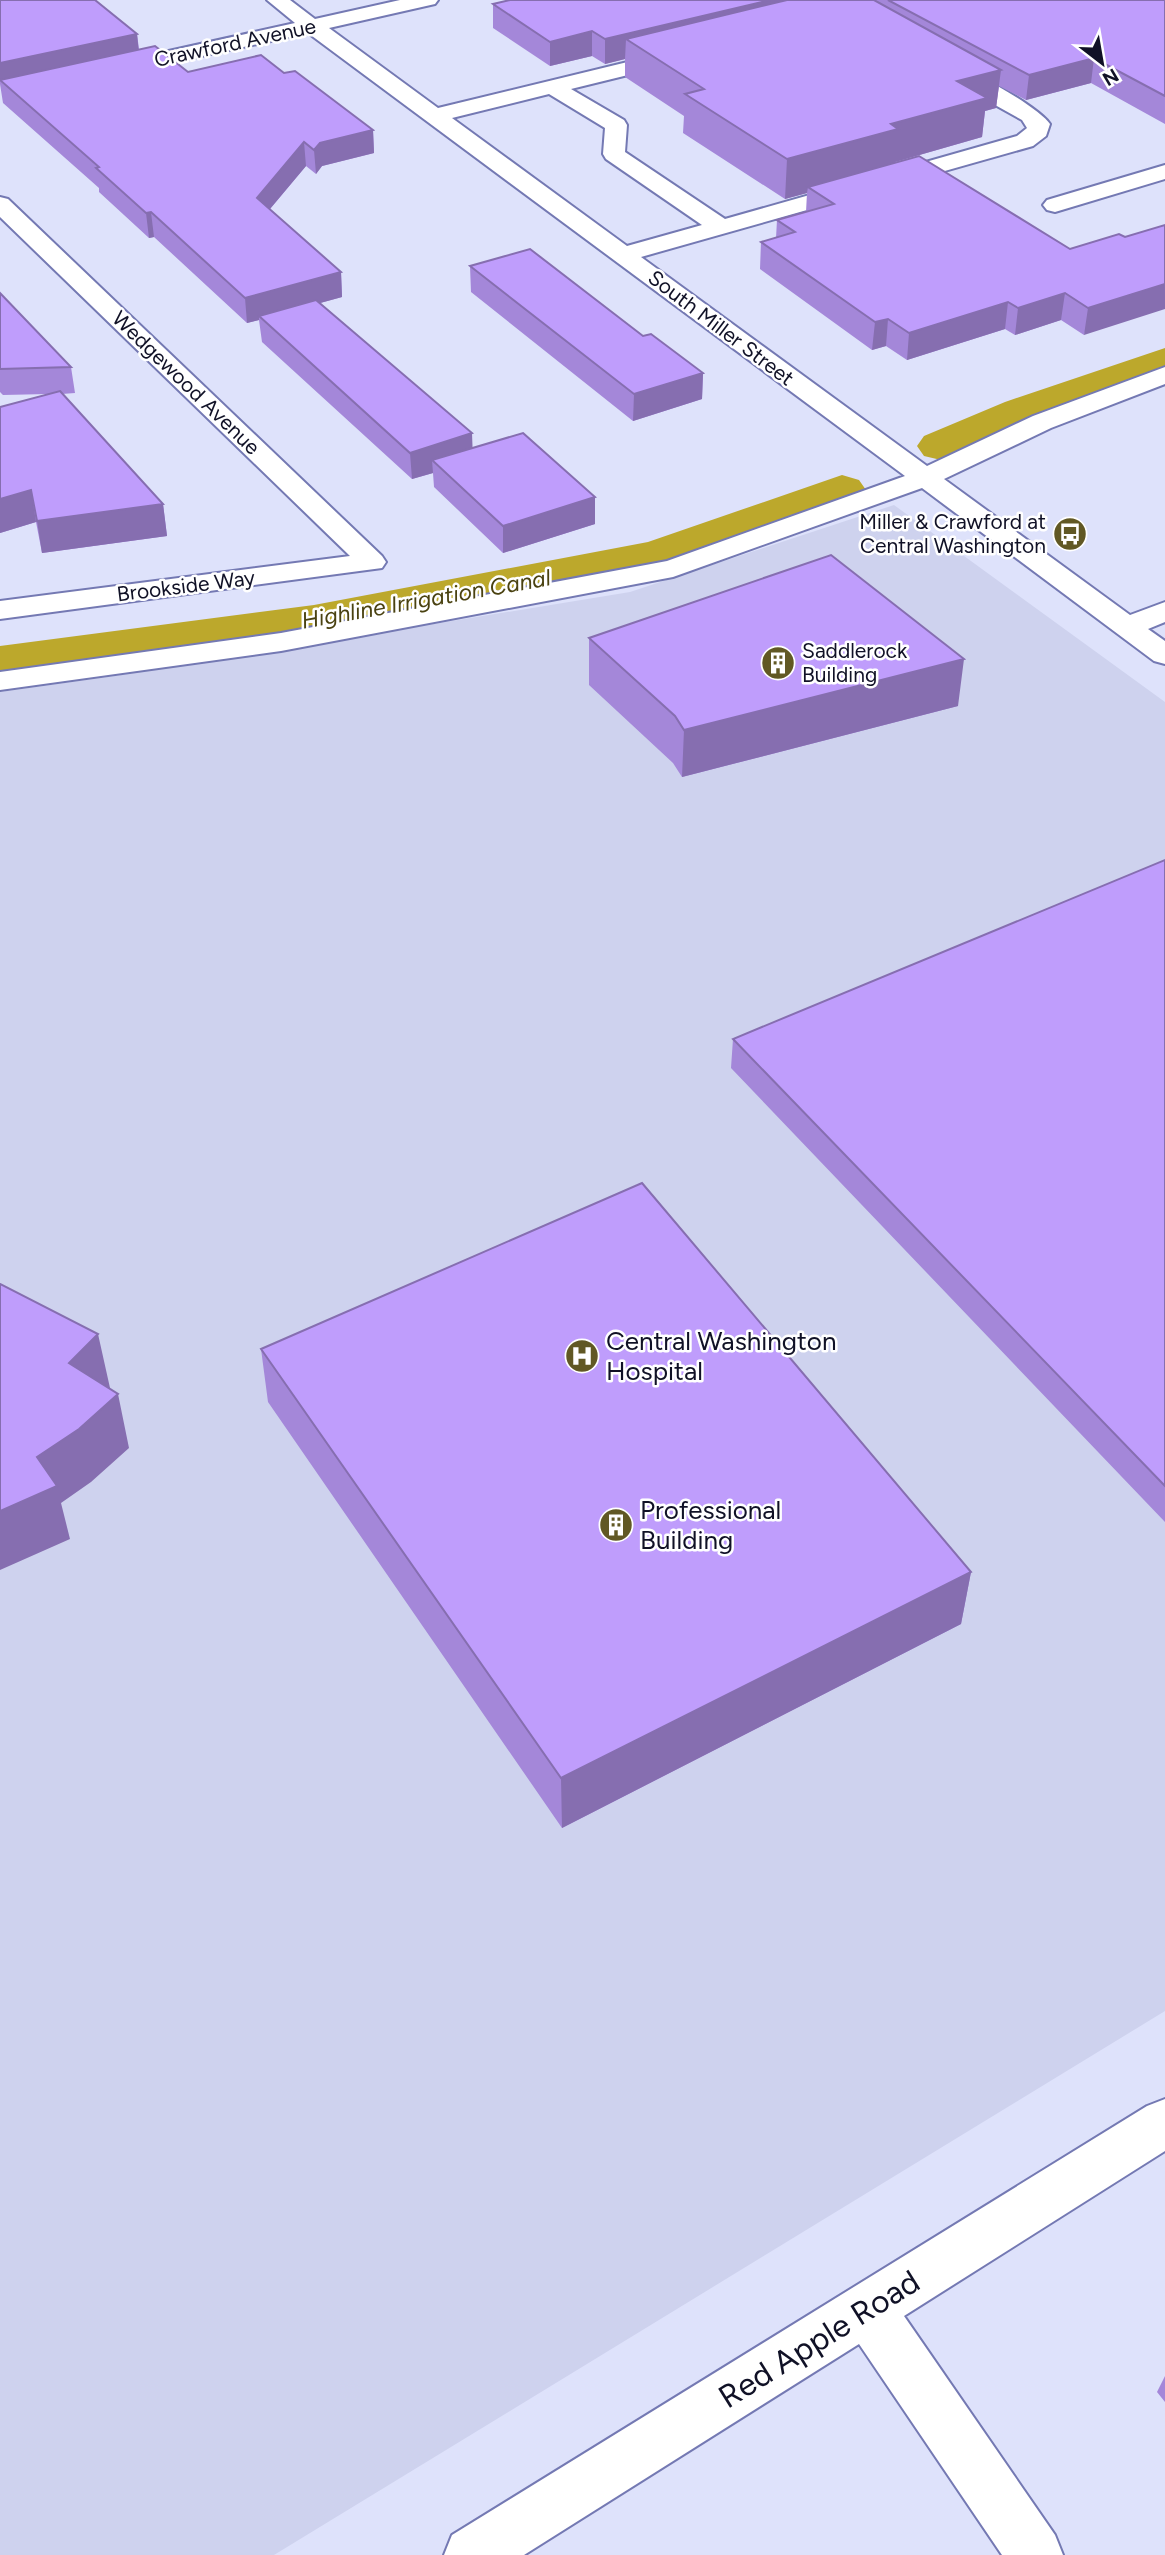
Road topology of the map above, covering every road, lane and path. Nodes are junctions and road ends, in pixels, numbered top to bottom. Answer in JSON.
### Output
{"nodes":[{"id":1,"x":277,"y":0,"type":"edge"},
{"id":2,"x":428,"y":0,"type":"edge"},
{"id":3,"x":313,"y":26,"type":"junction"},
{"id":4,"x":700,"y":50,"type":"edge"},
{"id":5,"x":933,"y":61,"type":"edge"},
{"id":6,"x":95,"y":74,"type":"edge"},
{"id":7,"x":553,"y":87,"type":"junction"},
{"id":8,"x":435,"y":116,"type":"junction"},
{"id":9,"x":1165,"y":172,"type":"edge"},
{"id":10,"x":0,"y":204,"type":"edge"},
{"id":11,"x":1055,"y":205,"type":"dead end"},
{"id":12,"x":721,"y":227,"type":"junction"},
{"id":13,"x":623,"y":256,"type":"junction"},
{"id":14,"x":1165,"y":374,"type":"edge"},
{"id":15,"x":922,"y":476,"type":"junction"},
{"id":16,"x":372,"y":562,"type":"joint"},
{"id":17,"x":0,"y":610,"type":"edge"},
{"id":18,"x":1165,"y":611,"type":"edge"},
{"id":19,"x":1128,"y":626,"type":"junction"},
{"id":20,"x":1165,"y":655,"type":"edge"},
{"id":21,"x":0,"y":681,"type":"edge"},
{"id":22,"x":1165,"y":2123,"type":"edge"},
{"id":23,"x":867,"y":2309,"type":"junction"},
{"id":24,"x":472,"y":2555,"type":"edge"},
{"id":25,"x":1035,"y":2555,"type":"edge"}],
"edges":[{"from":1,"to":3,"type":"street","name":"South Miller Street"},
{"from":2,"to":3,"type":"street","name":"Crawford Avenue"},
{"from":3,"to":6,"type":"street","name":"Crawford Avenue"},
{"from":3,"to":8,"type":"street","name":"South Miller Street"},
{"from":4,"to":7,"type":"street"},
{"from":5,"to":12,"type":"street"},
{"from":7,"to":8,"type":"street"},
{"from":7,"to":12,"type":"street"},
{"from":8,"to":13,"type":"street","name":"South Miller Street"},
{"from":9,"to":11,"type":"street"},
{"from":10,"to":16,"type":"street","name":"Wedgewood Avenue"},
{"from":12,"to":13,"type":"street"},
{"from":13,"to":15,"type":"street","name":"South Miller Street"},
{"from":14,"to":15,"type":"street"},
{"from":15,"to":19,"type":"street","name":"South Miller Street"},
{"from":15,"to":21,"type":"street"},
{"from":16,"to":17,"type":"street","name":"Brookside Way"},
{"from":18,"to":19,"type":"street"},
{"from":19,"to":20,"type":"street","name":"South Miller Street"},
{"from":22,"to":23,"type":"street","name":"Red Apple Road"},
{"from":23,"to":24,"type":"street","name":"Red Apple Road"},
{"from":23,"to":25,"type":"street"}]}
